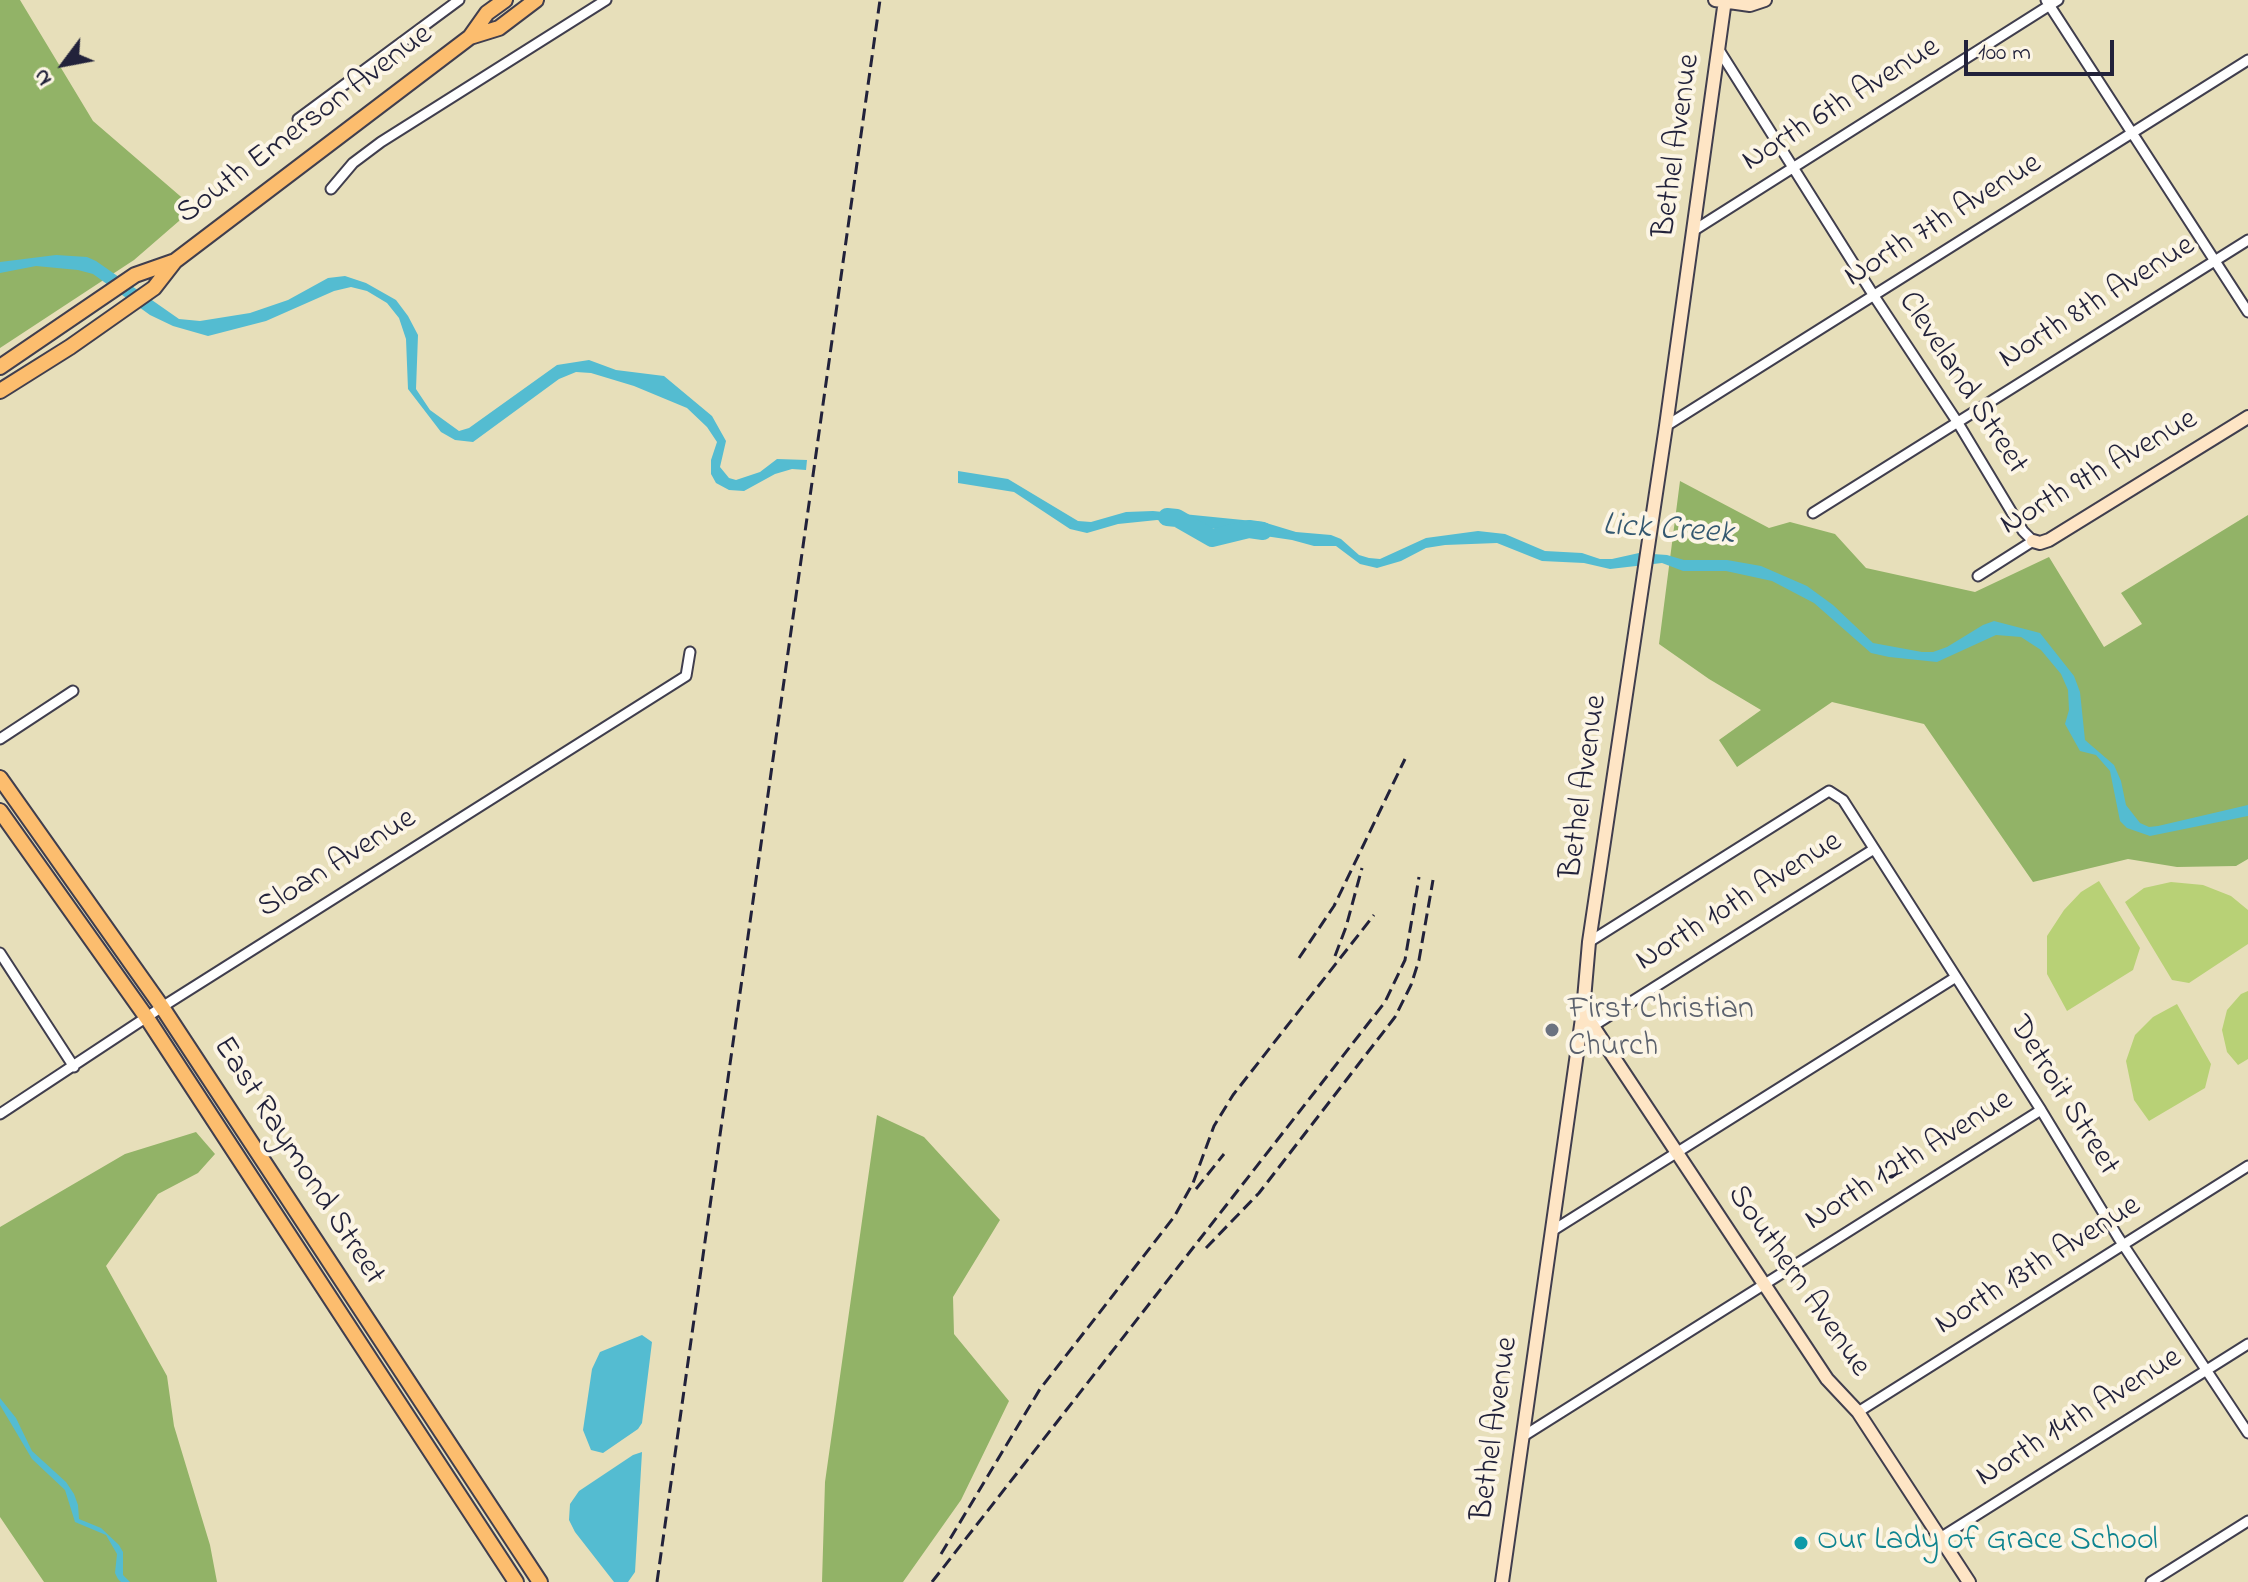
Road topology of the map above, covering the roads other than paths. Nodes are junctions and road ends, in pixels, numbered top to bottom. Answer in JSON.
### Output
{"nodes":[{"id":1,"x":459,"y":0,"type":"edge"},
{"id":2,"x":505,"y":0,"type":"edge"},
{"id":3,"x":536,"y":0,"type":"edge"},
{"id":4,"x":606,"y":0,"type":"edge"},
{"id":5,"x":1765,"y":0,"type":"edge"},
{"id":6,"x":1722,"y":1,"type":"edge"},
{"id":7,"x":2051,"y":2,"type":"edge"},
{"id":8,"x":470,"y":37,"type":"junction"},
{"id":9,"x":1719,"y":50,"type":"junction"},
{"id":10,"x":2248,"y":60,"type":"edge"},
{"id":11,"x":298,"y":119,"type":"dead end"},
{"id":12,"x":2132,"y":134,"type":"junction"},
{"id":13,"x":1793,"y":168,"type":"junction"},
{"id":14,"x":331,"y":189,"type":"dead end"},
{"id":15,"x":1693,"y":231,"type":"junction"},
{"id":16,"x":2248,"y":240,"type":"edge"},
{"id":17,"x":175,"y":261,"type":"junction"},
{"id":18,"x":2215,"y":261,"type":"junction"},
{"id":19,"x":1874,"y":296,"type":"junction"},
{"id":20,"x":2248,"y":312,"type":"edge"},
{"id":21,"x":0,"y":367,"type":"edge"},
{"id":22,"x":0,"y":391,"type":"edge"},
{"id":23,"x":2248,"y":417,"type":"edge"},
{"id":24,"x":1958,"y":423,"type":"junction"},
{"id":25,"x":1666,"y":426,"type":"junction"},
{"id":26,"x":1813,"y":513,"type":"dead end"},
{"id":27,"x":2033,"y":541,"type":"junction"},
{"id":28,"x":1978,"y":576,"type":"dead end"},
{"id":29,"x":690,"y":652,"type":"dead end"},
{"id":30,"x":73,"y":691,"type":"dead end"},
{"id":31,"x":0,"y":739,"type":"edge"},
{"id":32,"x":0,"y":778,"type":"edge"},
{"id":33,"x":0,"y":811,"type":"edge"},
{"id":34,"x":1874,"y":849,"type":"junction"},
{"id":35,"x":1589,"y":942,"type":"junction"},
{"id":36,"x":0,"y":953,"type":"edge"},
{"id":37,"x":1956,"y":977,"type":"junction"},
{"id":38,"x":162,"y":1007,"type":"junction"},
{"id":39,"x":1583,"y":1011,"type":"junction"},
{"id":40,"x":147,"y":1018,"type":"junction"},
{"id":41,"x":1593,"y":1026,"type":"junction"},
{"id":42,"x":74,"y":1067,"type":"junction"},
{"id":43,"x":2041,"y":1110,"type":"junction"},
{"id":44,"x":0,"y":1114,"type":"edge"},
{"id":45,"x":1678,"y":1153,"type":"junction"},
{"id":46,"x":2248,"y":1166,"type":"edge"},
{"id":47,"x":1552,"y":1231,"type":"junction"},
{"id":48,"x":2123,"y":1245,"type":"junction"},
{"id":49,"x":1764,"y":1285,"type":"junction"},
{"id":50,"x":2248,"y":1344,"type":"edge"},
{"id":51,"x":2206,"y":1370,"type":"junction"},
{"id":52,"x":401,"y":1371,"type":"junction"},
{"id":53,"x":386,"y":1382,"type":"junction"},
{"id":54,"x":1858,"y":1412,"type":"junction"},
{"id":55,"x":2248,"y":1433,"type":"edge"},
{"id":56,"x":1522,"y":1437,"type":"junction"},
{"id":57,"x":2248,"y":1521,"type":"edge"},
{"id":58,"x":1940,"y":1538,"type":"junction"},
{"id":59,"x":516,"y":1582,"type":"edge"},
{"id":60,"x":540,"y":1582,"type":"edge"},
{"id":61,"x":1502,"y":1582,"type":"edge"},
{"id":62,"x":1969,"y":1582,"type":"edge"},
{"id":63,"x":2151,"y":1582,"type":"edge"}],
"edges":[{"from":1,"to":11,"type":"street","name":"South Emerson Avenue"},
{"from":2,"to":8,"type":"main road","name":"South Emerson Avenue"},
{"from":3,"to":8,"type":"main road","name":"South Emerson Avenue"},
{"from":4,"to":14,"type":"street"},
{"from":5,"to":6,"type":"street"},
{"from":6,"to":9,"type":"street","name":"Bethel Avenue"},
{"from":7,"to":12,"type":"street"},
{"from":7,"to":13,"type":"street","name":"North 6th Avenue"},
{"from":8,"to":17,"type":"main road","name":"South Emerson Avenue"},
{"from":9,"to":13,"type":"street","name":"Cleveland Street"},
{"from":9,"to":15,"type":"street","name":"Bethel Avenue"},
{"from":10,"to":12,"type":"street","name":"North 7th Avenue"},
{"from":12,"to":18,"type":"street"},
{"from":12,"to":19,"type":"street","name":"North 7th Avenue"},
{"from":13,"to":15,"type":"street","name":"North 6th Avenue"},
{"from":13,"to":19,"type":"street","name":"Cleveland Street"},
{"from":15,"to":25,"type":"street","name":"Bethel Avenue"},
{"from":16,"to":18,"type":"street","name":"North 8th Avenue"},
{"from":17,"to":21,"type":"main road","name":"South Emerson Avenue"},
{"from":17,"to":22,"type":"main road","name":"South Emerson Avenue"},
{"from":18,"to":20,"type":"street"},
{"from":18,"to":24,"type":"street","name":"North 8th Avenue"},
{"from":19,"to":24,"type":"street","name":"Cleveland Street"},
{"from":19,"to":25,"type":"street","name":"North 7th Avenue"},
{"from":23,"to":27,"type":"street","name":"North 9th Avenue"},
{"from":24,"to":26,"type":"street","name":"North 8th Avenue"},
{"from":24,"to":27,"type":"street","name":"Cleveland Street"},
{"from":25,"to":35,"type":"street","name":"Bethel Avenue"},
{"from":27,"to":28,"type":"street","name":"North 9th Avenue"},
{"from":29,"to":38,"type":"street","name":"Sloan Avenue"},
{"from":30,"to":31,"type":"street"},
{"from":32,"to":38,"type":"main road","name":"East Raymond Street"},
{"from":33,"to":40,"type":"main road","name":"East Raymond Street"},
{"from":34,"to":35,"type":"street","name":"Detroit Street"},
{"from":34,"to":37,"type":"street","name":"Detroit Street"},
{"from":34,"to":41,"type":"street","name":"North 10th Avenue"},
{"from":35,"to":39,"type":"street","name":"Bethel Avenue"},
{"from":36,"to":42,"type":"street"},
{"from":37,"to":43,"type":"street","name":"Detroit Street"},
{"from":37,"to":45,"type":"street"},
{"from":38,"to":40,"type":"street","name":"Sloan Avenue"},
{"from":38,"to":52,"type":"main road","name":"East Raymond Street"},
{"from":39,"to":41,"type":"street","name":"Southern Avenue"},
{"from":39,"to":47,"type":"street","name":"Bethel Avenue"},
{"from":40,"to":42,"type":"street","name":"Sloan Avenue"},
{"from":40,"to":53,"type":"main road","name":"East Raymond Street"},
{"from":41,"to":45,"type":"street","name":"Southern Avenue"},
{"from":42,"to":44,"type":"street","name":"Sloan Avenue"},
{"from":43,"to":48,"type":"street","name":"Detroit Street"},
{"from":43,"to":49,"type":"street","name":"North 12th Avenue"},
{"from":45,"to":47,"type":"street"},
{"from":45,"to":49,"type":"street","name":"Southern Avenue"},
{"from":46,"to":48,"type":"street","name":"North 13th Avenue"},
{"from":47,"to":56,"type":"street","name":"Bethel Avenue"},
{"from":48,"to":51,"type":"street","name":"Detroit Street"},
{"from":48,"to":54,"type":"street","name":"North 13th Avenue"},
{"from":49,"to":54,"type":"street","name":"Southern Avenue"},
{"from":49,"to":56,"type":"street","name":"North 12th Avenue"},
{"from":50,"to":51,"type":"street","name":"North 14th Avenue"},
{"from":51,"to":55,"type":"street","name":"Detroit Street"},
{"from":51,"to":58,"type":"street","name":"North 14th Avenue"},
{"from":52,"to":53,"type":"main road"},
{"from":52,"to":60,"type":"main road","name":"East Raymond Street"},
{"from":53,"to":59,"type":"main road","name":"East Raymond Street"},
{"from":54,"to":58,"type":"street","name":"Southern Avenue"},
{"from":56,"to":61,"type":"street","name":"Bethel Avenue"},
{"from":57,"to":63,"type":"street"},
{"from":58,"to":62,"type":"street","name":"Southern Avenue"}]}
